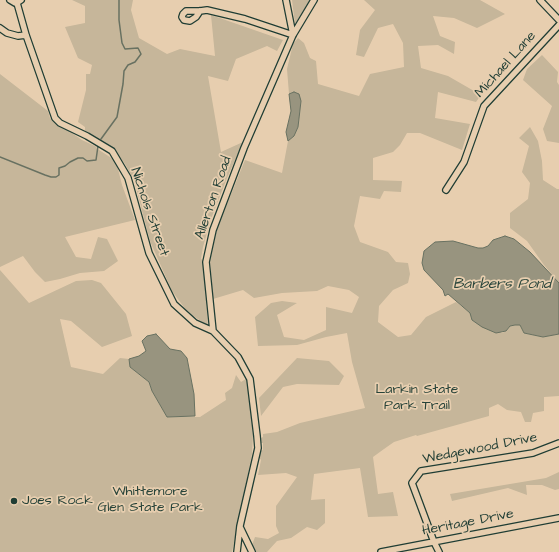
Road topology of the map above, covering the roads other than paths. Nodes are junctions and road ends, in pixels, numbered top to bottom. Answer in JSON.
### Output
{"nodes":[{"id":1,"x":10,"y":0,"type":"edge"},
{"id":2,"x":286,"y":0,"type":"edge"},
{"id":3,"x":314,"y":0,"type":"edge"},
{"id":4,"x":540,"y":0,"type":"edge"},
{"id":5,"x":19,"y":2,"type":"edge"},
{"id":6,"x":200,"y":11,"type":"dead end"},
{"id":7,"x":559,"y":20,"type":"edge"},
{"id":8,"x":559,"y":25,"type":"edge"},
{"id":9,"x":0,"y":28,"type":"edge"},
{"id":10,"x":26,"y":35,"type":"junction"},
{"id":11,"x":293,"y":35,"type":"junction"},
{"id":12,"x":446,"y":190,"type":"dead end"},
{"id":13,"x":213,"y":331,"type":"junction"},
{"id":14,"x":559,"y":443,"type":"edge"},
{"id":15,"x":559,"y":518,"type":"edge"},
{"id":16,"x":240,"y":526,"type":"junction"},
{"id":17,"x":434,"y":542,"type":"junction"},
{"id":18,"x":237,"y":552,"type":"edge"},
{"id":19,"x":252,"y":552,"type":"edge"},
{"id":20,"x":381,"y":552,"type":"edge"},
{"id":21,"x":439,"y":552,"type":"edge"}],
"edges":[{"from":1,"to":5,"type":"street"},
{"from":2,"to":11,"type":"street"},
{"from":3,"to":11,"type":"street","name":"Allerton Road"},
{"from":4,"to":7,"type":"street"},
{"from":5,"to":10,"type":"street"},
{"from":6,"to":11,"type":"street"},
{"from":8,"to":12,"type":"street","name":"Michael Lane"},
{"from":9,"to":10,"type":"street"},
{"from":10,"to":13,"type":"street","name":"Nichols Street"},
{"from":11,"to":13,"type":"street","name":"Allerton Road"},
{"from":13,"to":16,"type":"street"},
{"from":14,"to":17,"type":"street","name":"Wedgewood Drive"},
{"from":15,"to":17,"type":"street","name":"Heritage Drive"},
{"from":16,"to":18,"type":"street"},
{"from":16,"to":19,"type":"street"},
{"from":17,"to":20,"type":"street","name":"Heritage Drive"},
{"from":17,"to":21,"type":"street","name":"Wedgewood Drive"}]}
